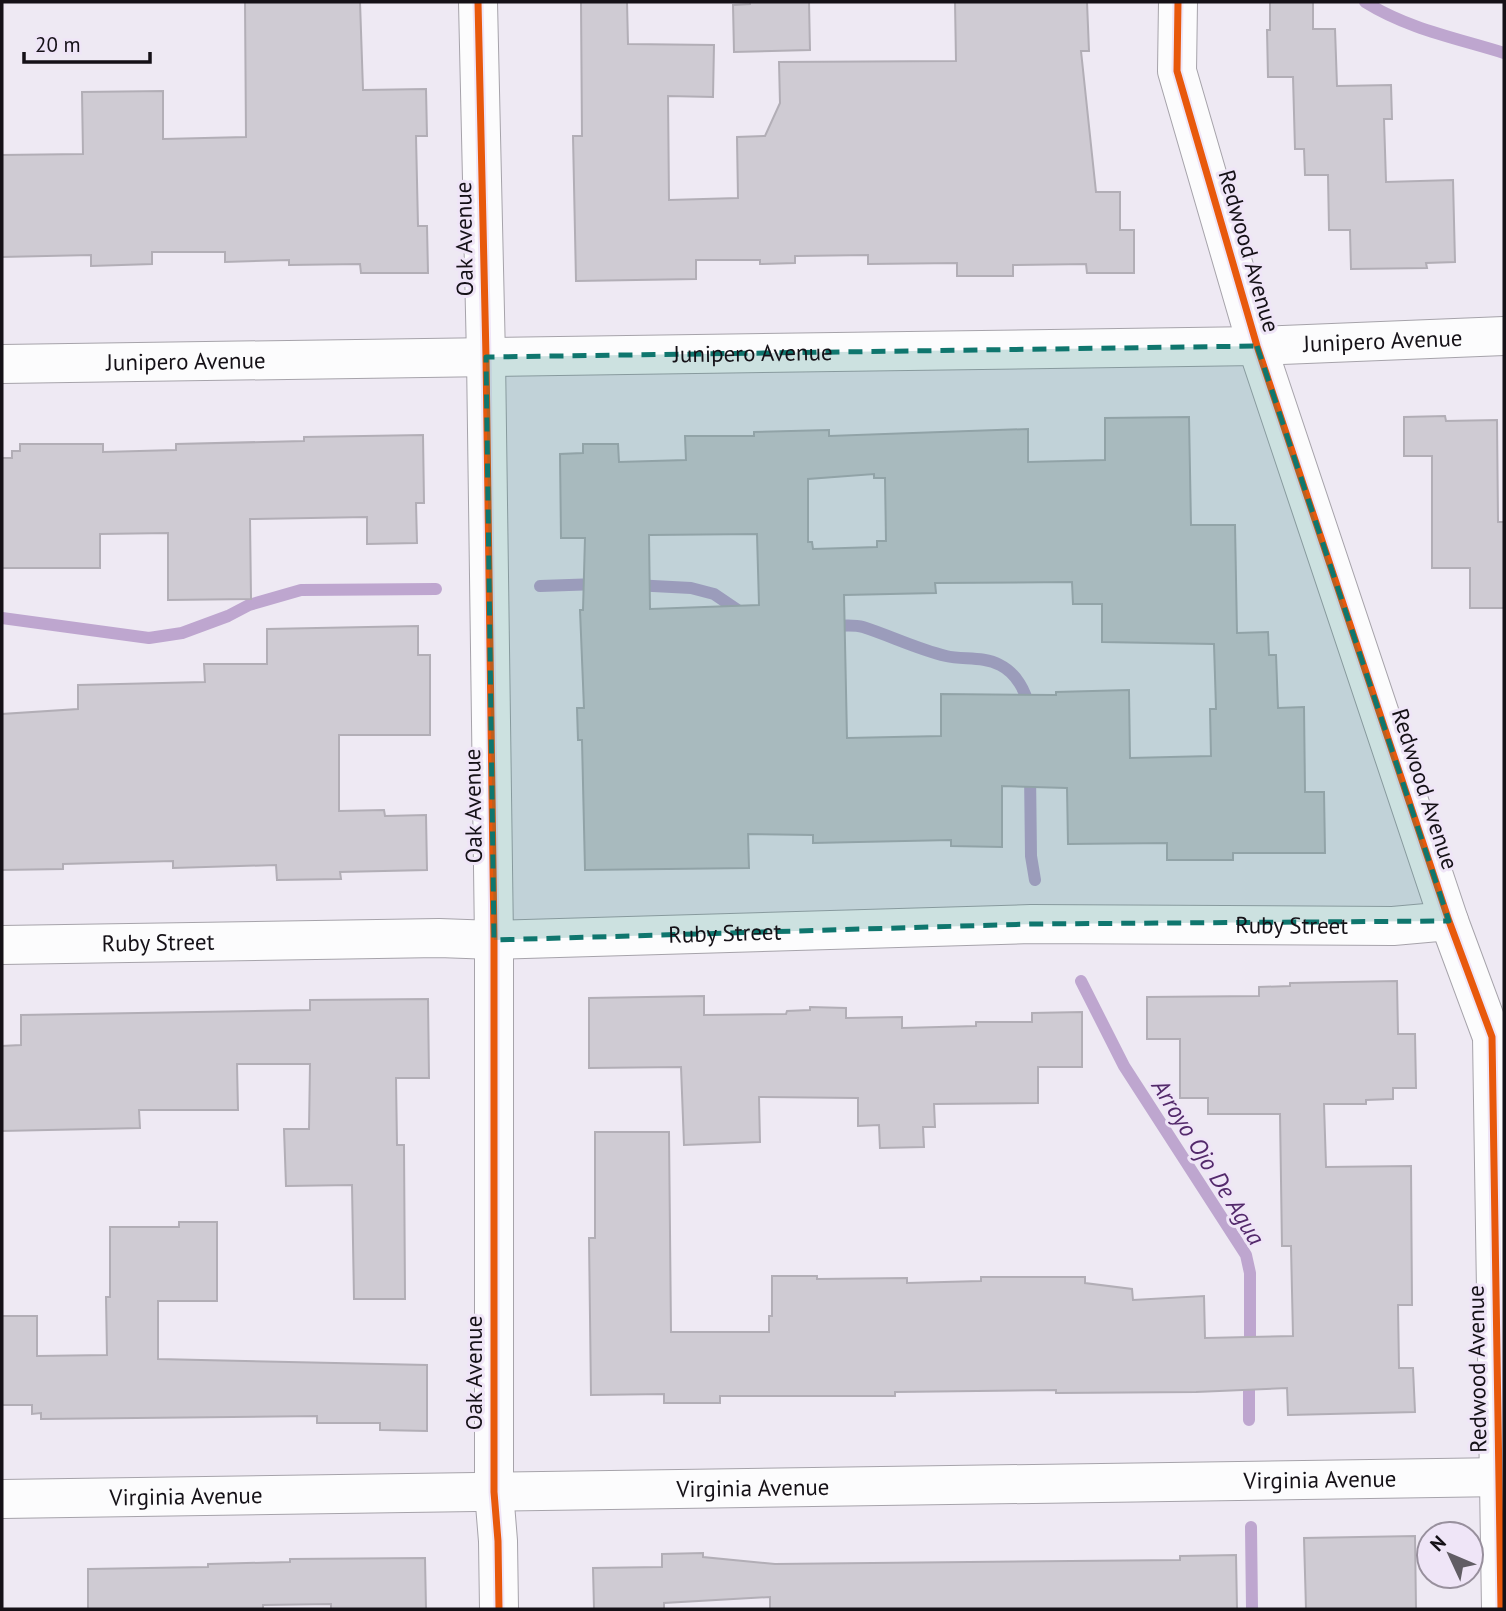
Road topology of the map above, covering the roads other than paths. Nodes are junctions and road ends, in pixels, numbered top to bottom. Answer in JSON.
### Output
{"nodes":[{"id":1,"x":478,"y":2,"type":"edge"},
{"id":2,"x":1178,"y":2,"type":"edge"},
{"id":3,"x":1504,"y":337,"type":"edge"},
{"id":4,"x":1257,"y":346,"type":"junction"},
{"id":5,"x":486,"y":357,"type":"junction"},
{"id":6,"x":2,"y":364,"type":"edge"},
{"id":7,"x":1449,"y":921,"type":"junction"},
{"id":8,"x":494,"y":940,"type":"junction"},
{"id":9,"x":2,"y":945,"type":"edge"},
{"id":10,"x":1501,"y":1477,"type":"edge"},
{"id":11,"x":494,"y":1492,"type":"junction"},
{"id":12,"x":2,"y":1499,"type":"edge"},
{"id":13,"x":499,"y":1609,"type":"edge"},
{"id":14,"x":1501,"y":1609,"type":"edge"}],
"edges":[{"from":1,"to":5,"type":"street","name":"Oak Avenue"},
{"from":2,"to":4,"type":"street","name":"Redwood Avenue"},
{"from":3,"to":4,"type":"street","name":"Junipero Avenue"},
{"from":4,"to":5,"type":"street","name":"Junipero Avenue"},
{"from":4,"to":7,"type":"street","name":"Redwood Avenue"},
{"from":5,"to":6,"type":"street","name":"Junipero Avenue"},
{"from":5,"to":8,"type":"street","name":"Oak Avenue"},
{"from":7,"to":8,"type":"street","name":"Ruby Street"},
{"from":7,"to":10,"type":"street","name":"Redwood Avenue"},
{"from":8,"to":9,"type":"street","name":"Ruby Street"},
{"from":8,"to":11,"type":"street","name":"Oak Avenue"},
{"from":10,"to":11,"type":"street","name":"Virginia Avenue"},
{"from":10,"to":14,"type":"street","name":"Redwood Avenue"},
{"from":11,"to":12,"type":"street","name":"Virginia Avenue"},
{"from":11,"to":13,"type":"street","name":"Oak Avenue"}]}
